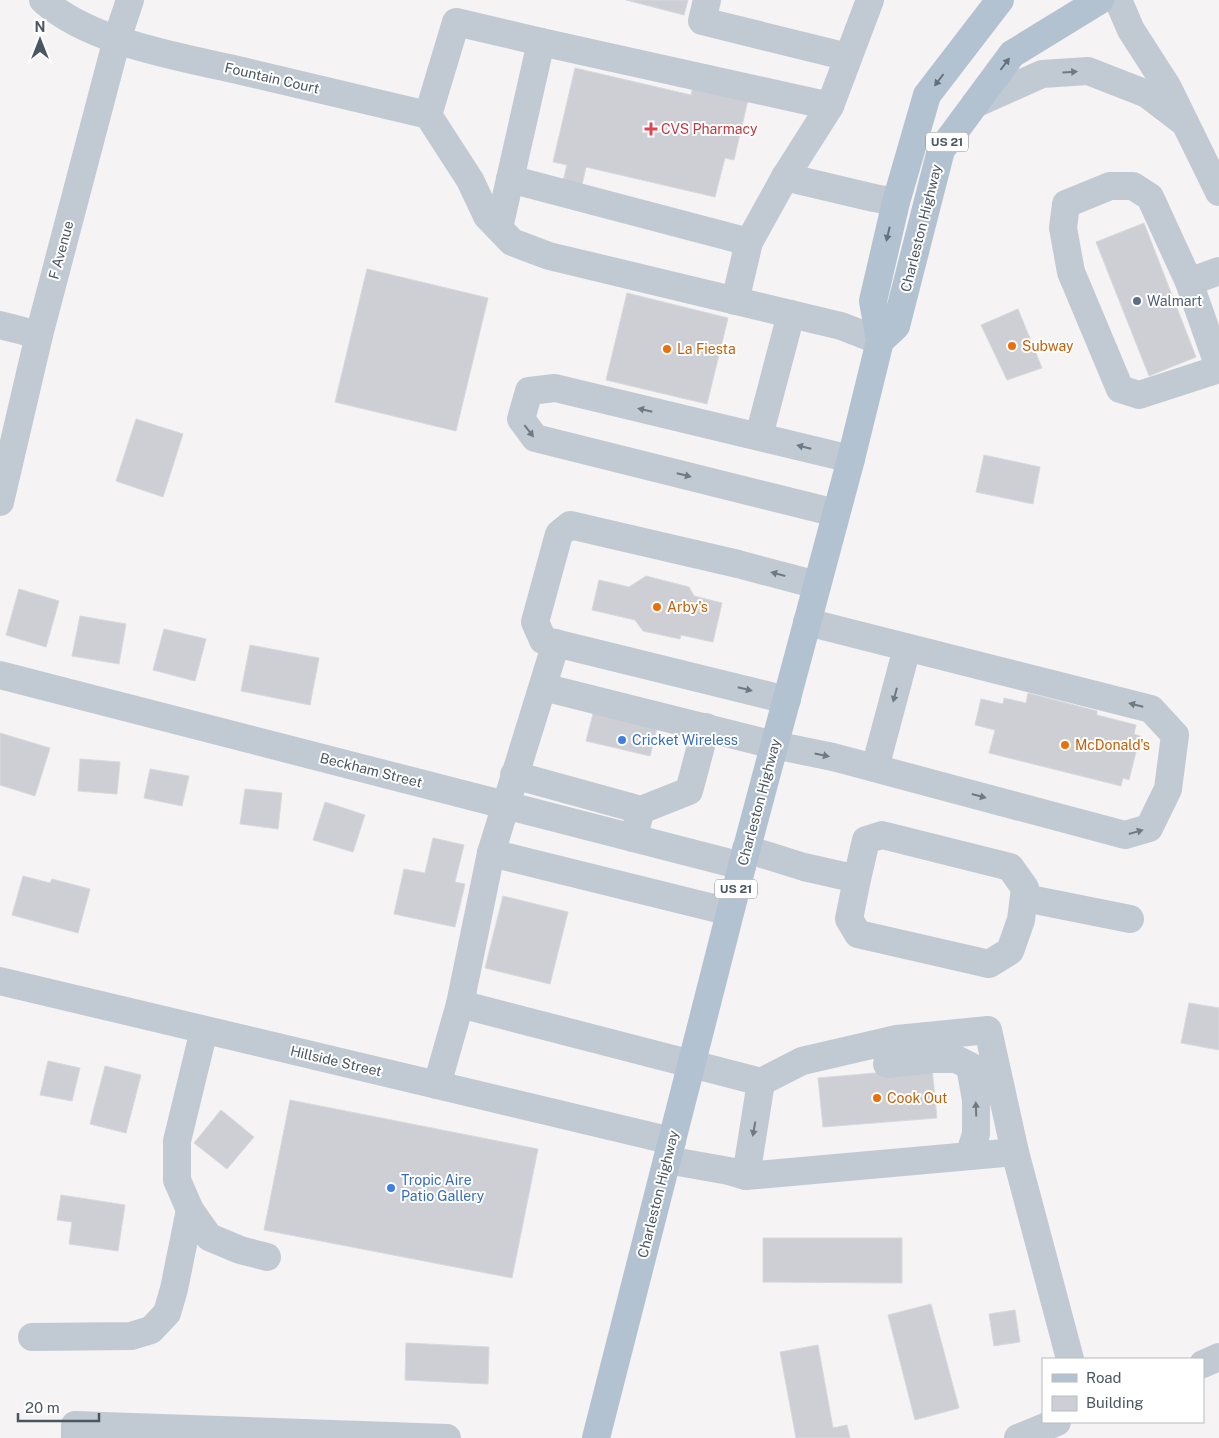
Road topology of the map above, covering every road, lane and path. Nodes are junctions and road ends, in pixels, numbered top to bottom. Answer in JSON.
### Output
{"nodes":[{"id":1,"x":43,"y":0,"type":"edge"},
{"id":2,"x":130,"y":0,"type":"edge"},
{"id":3,"x":707,"y":0,"type":"edge"},
{"id":4,"x":870,"y":0,"type":"edge"},
{"id":5,"x":1000,"y":0,"type":"edge"},
{"id":6,"x":1100,"y":0,"type":"edge"},
{"id":7,"x":1118,"y":0,"type":"edge"},
{"id":8,"x":118,"y":39,"type":"junction"},
{"id":9,"x":541,"y":42,"type":"junction"},
{"id":10,"x":848,"y":57,"type":"junction"},
{"id":11,"x":975,"y":104,"type":"junction"},
{"id":12,"x":830,"y":106,"type":"junction"},
{"id":13,"x":428,"y":115,"type":"junction"},
{"id":14,"x":1185,"y":123,"type":"junction"},
{"id":15,"x":785,"y":177,"type":"junction"},
{"id":16,"x":510,"y":178,"type":"junction"},
{"id":17,"x":1219,"y":192,"type":"edge"},
{"id":18,"x":896,"y":202,"type":"junction"},
{"id":19,"x":499,"y":228,"type":"junction"},
{"id":20,"x":749,"y":242,"type":"junction"},
{"id":21,"x":1219,"y":271,"type":"edge"},
{"id":22,"x":1189,"y":282,"type":"junction"},
{"id":23,"x":735,"y":300,"type":"junction"},
{"id":24,"x":791,"y":314,"type":"junction"},
{"id":25,"x":0,"y":325,"type":"edge"},
{"id":26,"x":39,"y":335,"type":"junction"},
{"id":27,"x":880,"y":341,"type":"junction"},
{"id":28,"x":1219,"y":368,"type":"edge"},
{"id":29,"x":759,"y":436,"type":"junction"},
{"id":30,"x":851,"y":458,"type":"junction"},
{"id":31,"x":0,"y":502,"type":"edge"},
{"id":32,"x":836,"y":512,"type":"junction"},
{"id":33,"x":817,"y":586,"type":"junction"},
{"id":34,"x":807,"y":622,"type":"junction"},
{"id":35,"x":556,"y":643,"type":"junction"},
{"id":36,"x":907,"y":648,"type":"junction"},
{"id":37,"x":0,"y":675,"type":"edge"},
{"id":38,"x":543,"y":687,"type":"junction"},
{"id":39,"x":786,"y":700,"type":"junction"},
{"id":40,"x":706,"y":727,"type":"junction"},
{"id":41,"x":774,"y":745,"type":"junction"},
{"id":42,"x":875,"y":768,"type":"junction"},
{"id":43,"x":514,"y":775,"type":"junction"},
{"id":44,"x":504,"y":804,"type":"junction"},
{"id":45,"x":641,"y":810,"type":"junction"},
{"id":46,"x":882,"y":835,"type":"junction"},
{"id":47,"x":633,"y":838,"type":"junction"},
{"id":48,"x":491,"y":853,"type":"junction"},
{"id":49,"x":744,"y":857,"type":"junction"},
{"id":50,"x":857,"y":879,"type":"junction"},
{"id":51,"x":1025,"y":898,"type":"junction"},
{"id":52,"x":730,"y":912,"type":"junction"},
{"id":53,"x":1130,"y":918,"type":"dead end"},
{"id":54,"x":966,"y":958,"type":"junction"},
{"id":55,"x":0,"y":981,"type":"edge"},
{"id":56,"x":460,"y":1004,"type":"junction"},
{"id":57,"x":204,"y":1030,"type":"junction"},
{"id":58,"x":802,"y":1061,"type":"junction"},
{"id":59,"x":692,"y":1064,"type":"junction"},
{"id":60,"x":761,"y":1082,"type":"junction"},
{"id":61,"x":437,"y":1085,"type":"junction"},
{"id":62,"x":669,"y":1150,"type":"junction"},
{"id":63,"x":1014,"y":1152,"type":"junction"},
{"id":64,"x":969,"y":1156,"type":"junction"},
{"id":65,"x":746,"y":1176,"type":"junction"},
{"id":66,"x":190,"y":1210,"type":"junction"},
{"id":67,"x":268,"y":1257,"type":"dead end"},
{"id":68,"x":32,"y":1337,"type":"dead end"},
{"id":69,"x":1219,"y":1357,"type":"edge"},
{"id":70,"x":1070,"y":1358,"type":"edge"},
{"id":71,"x":1204,"y":1364,"type":"edge"},
{"id":72,"x":1054,"y":1423,"type":"edge"},
{"id":73,"x":75,"y":1438,"type":"edge"},
{"id":74,"x":447,"y":1438,"type":"edge"},
{"id":75,"x":596,"y":1438,"type":"edge"},
{"id":76,"x":1018,"y":1438,"type":"edge"}],
"edges":[{"from":1,"to":8,"type":"street","name":"Fountain Court"},
{"from":2,"to":8,"type":"street","name":"F Avenue"},
{"from":3,"to":10,"type":"street"},
{"from":4,"to":10,"type":"street"},
{"from":5,"to":18,"type":"main road","name":"Charleston Highway","number":"US 21","one_way":true},
{"from":11,"to":6,"type":"main road","name":"Charleston Highway","number":"US 21","one_way":true},
{"from":7,"to":14,"type":"street"},
{"from":8,"to":13,"type":"street","name":"Fountain Court"},
{"from":8,"to":26,"type":"street","name":"F Avenue"},
{"from":9,"to":12,"type":"street"},
{"from":9,"to":13,"type":"street"},
{"from":9,"to":16,"type":"street"},
{"from":10,"to":12,"type":"street"},
{"from":11,"to":14,"type":"street","one_way":true},
{"from":11,"to":27,"type":"main road","name":"Charleston Highway","number":"US 21"},
{"from":12,"to":15,"type":"street"},
{"from":13,"to":19,"type":"street"},
{"from":14,"to":17,"type":"street"},
{"from":15,"to":18,"type":"street"},
{"from":15,"to":20,"type":"street"},
{"from":16,"to":19,"type":"street"},
{"from":16,"to":20,"type":"street"},
{"from":18,"to":27,"type":"main road","name":"Charleston Highway","number":"US 21","one_way":true},
{"from":19,"to":23,"type":"street"},
{"from":20,"to":23,"type":"street"},
{"from":21,"to":22,"type":"street"},
{"from":22,"to":28,"type":"street"},
{"from":22,"to":28,"type":"street"},
{"from":23,"to":24,"type":"street"},
{"from":24,"to":27,"type":"street"},
{"from":24,"to":29,"type":"street"},
{"from":25,"to":26,"type":"street"},
{"from":26,"to":31,"type":"street","name":"F Avenue"},
{"from":27,"to":30,"type":"main road","name":"Charleston Highway","number":"US 21"},
{"from":30,"to":29,"type":"street","one_way":true},
{"from":29,"to":32,"type":"street","one_way":true},
{"from":30,"to":32,"type":"main road","name":"Charleston Highway","number":"US 21"},
{"from":32,"to":33,"type":"main road","name":"Charleston Highway","number":"US 21"},
{"from":33,"to":34,"type":"main road","name":"Charleston Highway","number":"US 21"},
{"from":33,"to":35,"type":"street","one_way":true},
{"from":34,"to":36,"type":"street"},
{"from":34,"to":39,"type":"main road","name":"Charleston Highway","number":"US 21"},
{"from":35,"to":38,"type":"street"},
{"from":35,"to":39,"type":"street","one_way":true},
{"from":36,"to":42,"type":"street","one_way":true},
{"from":42,"to":36,"type":"street","one_way":true},
{"from":37,"to":44,"type":"street","name":"Beckham Street"},
{"from":38,"to":40,"type":"street"},
{"from":38,"to":43,"type":"street"},
{"from":39,"to":41,"type":"main road","name":"Charleston Highway","number":"US 21"},
{"from":40,"to":41,"type":"street"},
{"from":40,"to":45,"type":"street"},
{"from":41,"to":42,"type":"street","one_way":true},
{"from":41,"to":49,"type":"main road","name":"Charleston Highway","number":"US 21"},
{"from":43,"to":44,"type":"street"},
{"from":43,"to":45,"type":"street"},
{"from":44,"to":47,"type":"street","name":"Beckham Street"},
{"from":44,"to":48,"type":"street"},
{"from":45,"to":47,"type":"street"},
{"from":46,"to":50,"type":"street"},
{"from":46,"to":51,"type":"street"},
{"from":46,"to":54,"type":"street"},
{"from":47,"to":49,"type":"street","name":"Beckham Street"},
{"from":48,"to":52,"type":"street"},
{"from":48,"to":56,"type":"street"},
{"from":49,"to":50,"type":"street","name":"Beckham Street"},
{"from":49,"to":52,"type":"main road","name":"Charleston Highway","number":"US 21"},
{"from":50,"to":54,"type":"street"},
{"from":51,"to":53,"type":"street"},
{"from":51,"to":54,"type":"street"},
{"from":52,"to":59,"type":"main road","name":"Charleston Highway","number":"US 21"},
{"from":55,"to":57,"type":"street","name":"Hillside Street"},
{"from":56,"to":59,"type":"street"},
{"from":56,"to":61,"type":"street"},
{"from":57,"to":61,"type":"street","name":"Hillside Street"},
{"from":57,"to":66,"type":"street"},
{"from":58,"to":60,"type":"street"},
{"from":58,"to":63,"type":"street"},
{"from":64,"to":58,"type":"street","one_way":true},
{"from":59,"to":60,"type":"street"},
{"from":59,"to":62,"type":"main road","name":"Charleston Highway","number":"US 21"},
{"from":60,"to":65,"type":"street","one_way":true},
{"from":61,"to":62,"type":"street","name":"Hillside Street"},
{"from":62,"to":65,"type":"street","name":"Hillside Street"},
{"from":62,"to":75,"type":"main road","name":"Charleston Highway","number":"US 21"},
{"from":63,"to":64,"type":"street","name":"Hillside Street"},
{"from":63,"to":70,"type":"street"},
{"from":64,"to":65,"type":"street","name":"Hillside Street"},
{"from":66,"to":67,"type":"street"},
{"from":66,"to":68,"type":"street"},
{"from":69,"to":71,"type":"street"},
{"from":72,"to":76,"type":"street"},
{"from":73,"to":74,"type":"street"}]}
